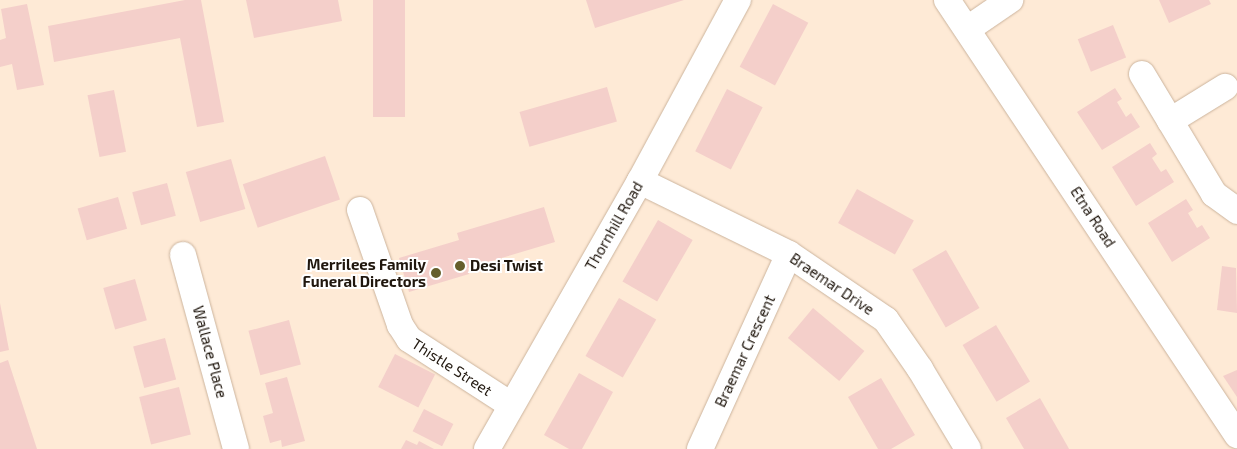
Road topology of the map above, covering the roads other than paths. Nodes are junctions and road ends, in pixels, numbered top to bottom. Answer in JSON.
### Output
{"nodes":[{"id":1,"x":738,"y":0,"type":"edge"},
{"id":2,"x":948,"y":0,"type":"edge"},
{"id":3,"x":1010,"y":0,"type":"edge"},
{"id":4,"x":969,"y":28,"type":"junction"},
{"id":5,"x":1142,"y":74,"type":"dead end"},
{"id":6,"x":1225,"y":87,"type":"dead end"},
{"id":7,"x":1170,"y":121,"type":"junction"},
{"id":8,"x":640,"y":181,"type":"junction"},
{"id":9,"x":360,"y":210,"type":"dead end"},
{"id":10,"x":1237,"y":211,"type":"edge"},
{"id":11,"x":789,"y":254,"type":"junction"},
{"id":12,"x":183,"y":255,"type":"dead end"},
{"id":13,"x":511,"y":405,"type":"junction"},
{"id":14,"x":1237,"y":435,"type":"edge"},
{"id":15,"x":236,"y":449,"type":"edge"},
{"id":16,"x":487,"y":449,"type":"edge"},
{"id":17,"x":700,"y":449,"type":"edge"},
{"id":18,"x":968,"y":449,"type":"edge"}],
"edges":[{"from":1,"to":8,"type":"street","name":"Thornhill Road"},
{"from":2,"to":4,"type":"street","name":"Etna Road"},
{"from":3,"to":4,"type":"street"},
{"from":4,"to":14,"type":"street","name":"Etna Road"},
{"from":5,"to":7,"type":"street"},
{"from":6,"to":7,"type":"street"},
{"from":7,"to":10,"type":"street"},
{"from":8,"to":11,"type":"street","name":"Braemar Drive"},
{"from":8,"to":13,"type":"street","name":"Thornhill Road"},
{"from":9,"to":13,"type":"street","name":"Thistle Street"},
{"from":11,"to":17,"type":"street","name":"Braemar Crescent"},
{"from":11,"to":18,"type":"street","name":"Braemar Drive"},
{"from":12,"to":15,"type":"street","name":"Wallace Place"},
{"from":13,"to":16,"type":"street","name":"Thornhill Road"}]}
